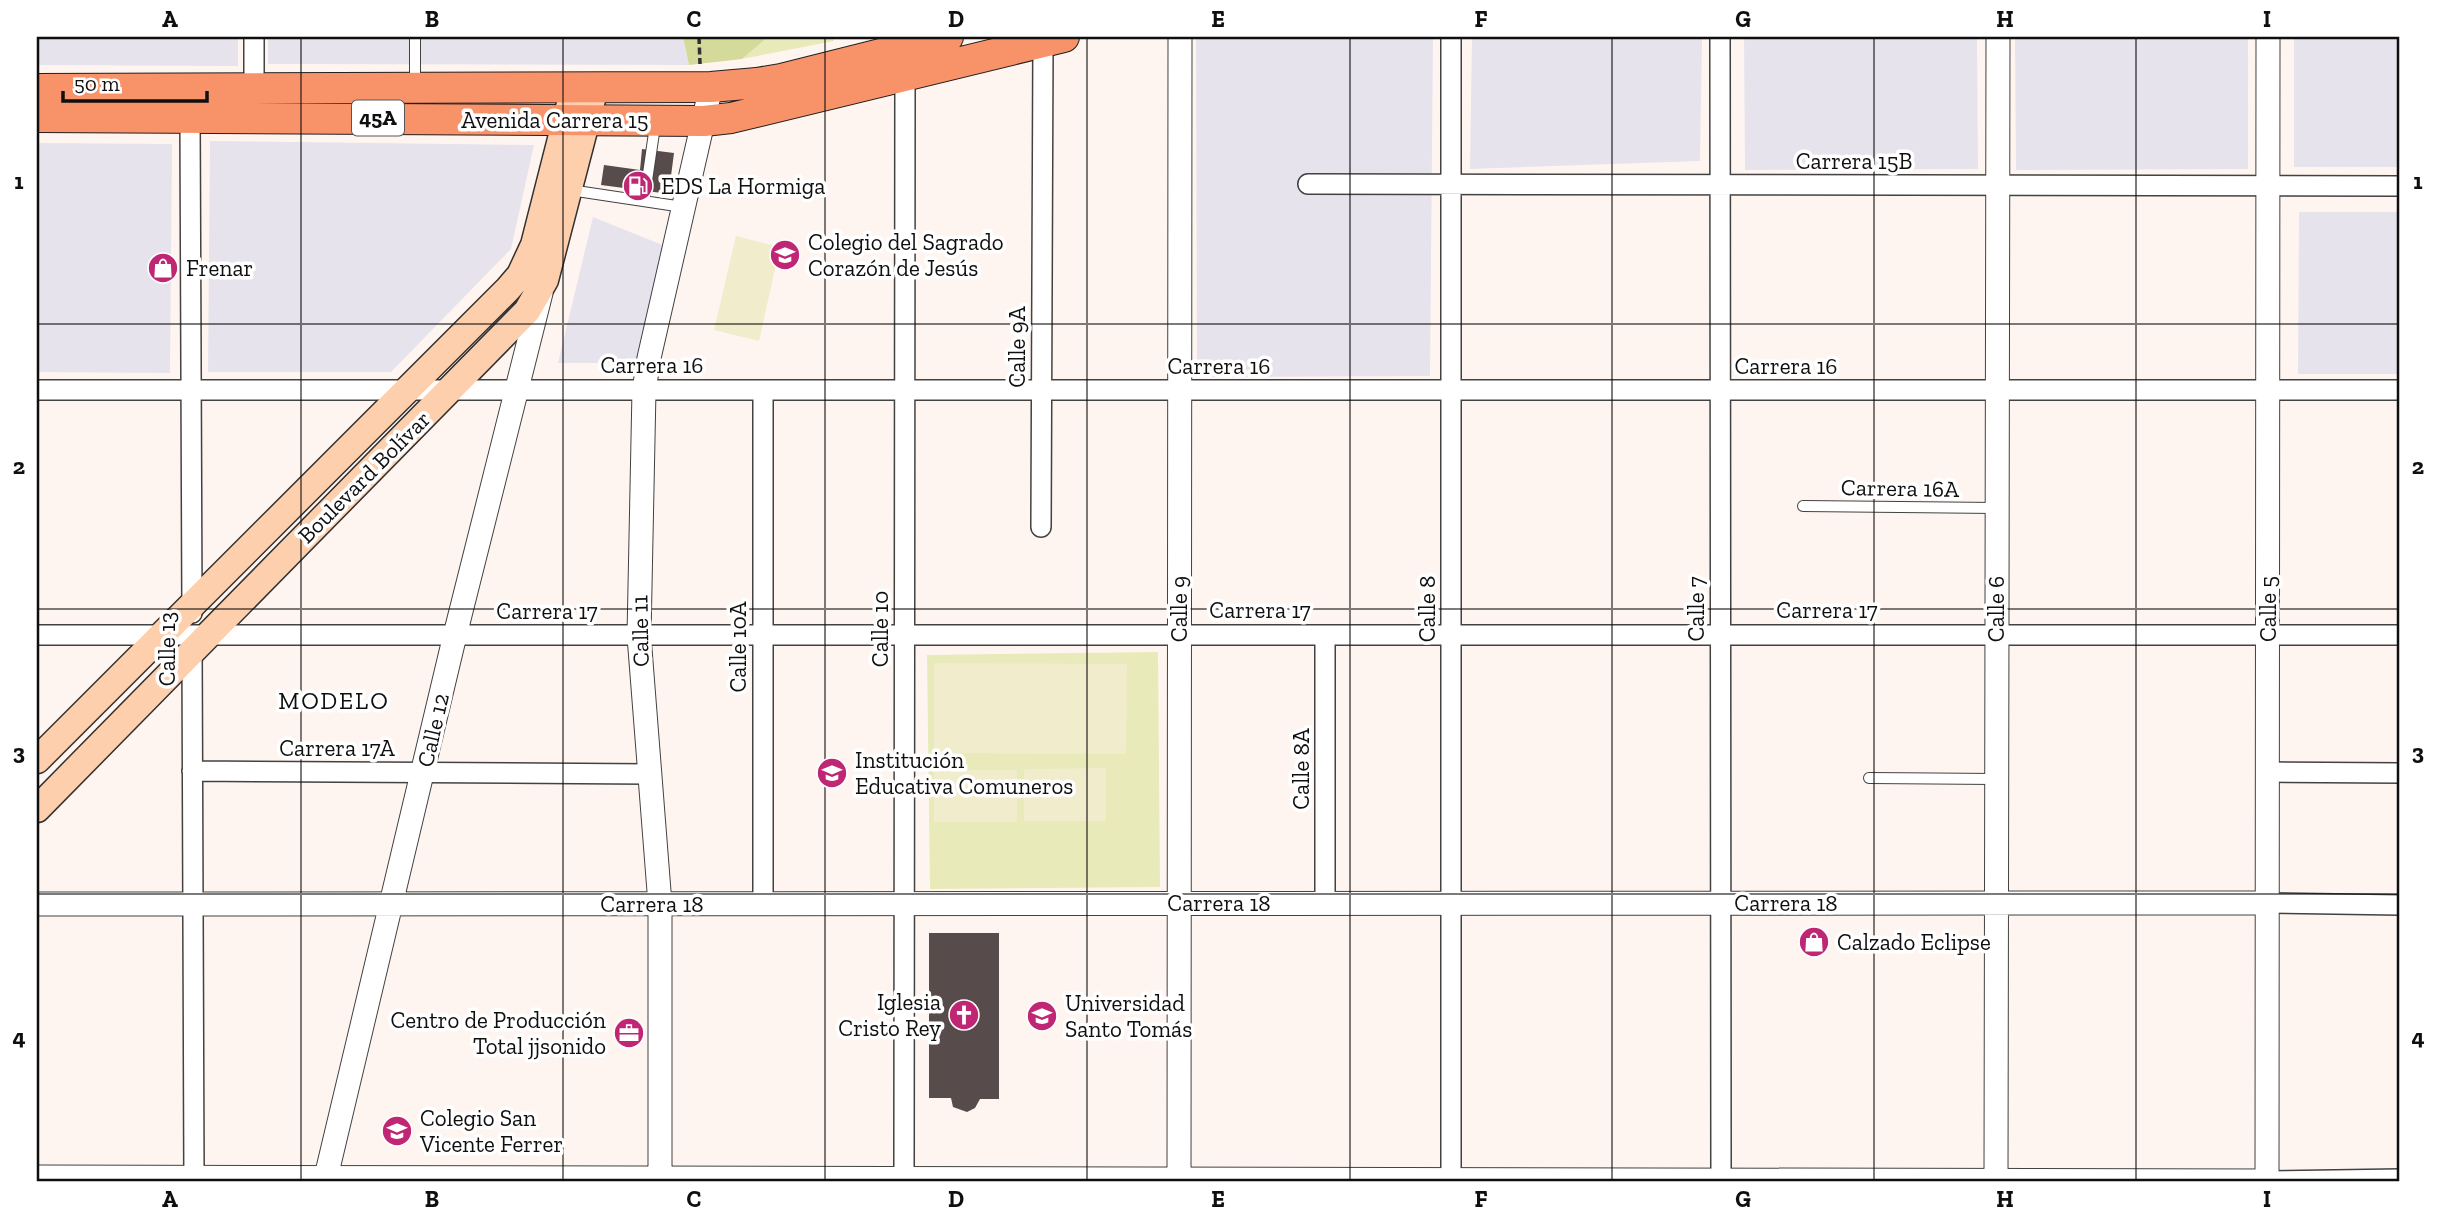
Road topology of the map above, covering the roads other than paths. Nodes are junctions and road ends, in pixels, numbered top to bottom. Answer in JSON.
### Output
{"nodes":[{"id":1,"x":254,"y":37,"type":"edge"},
{"id":2,"x":415,"y":37,"type":"edge"},
{"id":3,"x":948,"y":37,"type":"edge"},
{"id":4,"x":1180,"y":37,"type":"edge"},
{"id":5,"x":1451,"y":37,"type":"edge"},
{"id":6,"x":1720,"y":37,"type":"edge"},
{"id":7,"x":1998,"y":37,"type":"edge"},
{"id":8,"x":2268,"y":37,"type":"edge"},
{"id":9,"x":1054,"y":40,"type":"edge"},
{"id":10,"x":905,"y":77,"type":"junction"},
{"id":11,"x":711,"y":87,"type":"junction"},
{"id":12,"x":584,"y":88,"type":"junction"},
{"id":13,"x":37,"y":89,"type":"edge"},
{"id":14,"x":254,"y":89,"type":"junction"},
{"id":15,"x":415,"y":89,"type":"junction"},
{"id":16,"x":37,"y":117,"type":"edge"},
{"id":17,"x":190,"y":117,"type":"junction"},
{"id":18,"x":576,"y":120,"type":"junction"},
{"id":19,"x":656,"y":121,"type":"junction"},
{"id":20,"x":704,"y":121,"type":"junction"},
{"id":21,"x":1308,"y":184,"type":"dead end"},
{"id":22,"x":1451,"y":184,"type":"junction"},
{"id":23,"x":1721,"y":185,"type":"junction"},
{"id":24,"x":1996,"y":185,"type":"junction"},
{"id":25,"x":2268,"y":186,"type":"junction"},
{"id":26,"x":2400,"y":186,"type":"edge"},
{"id":27,"x":569,"y":190,"type":"junction"},
{"id":28,"x":644,"y":201,"type":"junction"},
{"id":29,"x":683,"y":207,"type":"junction"},
{"id":30,"x":545,"y":280,"type":"junction"},
{"id":31,"x":37,"y":390,"type":"edge"},
{"id":32,"x":191,"y":390,"type":"junction"},
{"id":33,"x":407,"y":390,"type":"junction"},
{"id":34,"x":451,"y":390,"type":"junction"},
{"id":35,"x":517,"y":390,"type":"junction"},
{"id":36,"x":644,"y":390,"type":"junction"},
{"id":37,"x":763,"y":390,"type":"junction"},
{"id":38,"x":905,"y":390,"type":"junction"},
{"id":39,"x":1042,"y":390,"type":"junction"},
{"id":40,"x":1180,"y":390,"type":"junction"},
{"id":41,"x":1451,"y":390,"type":"junction"},
{"id":42,"x":1720,"y":390,"type":"junction"},
{"id":43,"x":1996,"y":390,"type":"junction"},
{"id":44,"x":2268,"y":390,"type":"junction"},
{"id":45,"x":2400,"y":390,"type":"edge"},
{"id":46,"x":1803,"y":506,"type":"dead end"},
{"id":47,"x":1996,"y":508,"type":"junction"},
{"id":48,"x":1041,"y":527,"type":"dead end"},
{"id":49,"x":192,"y":605,"type":"junction"},
{"id":50,"x":1996,"y":634,"type":"junction"},
{"id":51,"x":2268,"y":634,"type":"junction"},
{"id":52,"x":37,"y":635,"type":"edge"},
{"id":53,"x":162,"y":635,"type":"junction"},
{"id":54,"x":455,"y":635,"type":"junction"},
{"id":55,"x":763,"y":635,"type":"junction"},
{"id":56,"x":904,"y":635,"type":"junction"},
{"id":57,"x":1180,"y":635,"type":"junction"},
{"id":58,"x":1325,"y":635,"type":"junction"},
{"id":59,"x":1451,"y":635,"type":"junction"},
{"id":60,"x":1721,"y":635,"type":"junction"},
{"id":61,"x":2400,"y":635,"type":"edge"},
{"id":62,"x":639,"y":636,"type":"junction"},
{"id":63,"x":197,"y":640,"type":"junction"},
{"id":64,"x":37,"y":760,"type":"edge"},
{"id":65,"x":192,"y":771,"type":"junction"},
{"id":66,"x":2267,"y":772,"type":"junction"},
{"id":67,"x":2400,"y":772,"type":"edge"},
{"id":68,"x":424,"y":773,"type":"junction"},
{"id":69,"x":649,"y":775,"type":"junction"},
{"id":70,"x":1869,"y":778,"type":"dead end"},
{"id":71,"x":1996,"y":779,"type":"junction"},
{"id":72,"x":37,"y":809,"type":"edge"},
{"id":73,"x":1179,"y":903,"type":"junction"},
{"id":74,"x":1325,"y":903,"type":"junction"},
{"id":75,"x":1721,"y":903,"type":"junction"},
{"id":76,"x":1996,"y":903,"type":"junction"},
{"id":77,"x":2267,"y":903,"type":"junction"},
{"id":78,"x":37,"y":904,"type":"edge"},
{"id":79,"x":193,"y":904,"type":"junction"},
{"id":80,"x":392,"y":904,"type":"junction"},
{"id":81,"x":660,"y":904,"type":"junction"},
{"id":82,"x":763,"y":904,"type":"junction"},
{"id":83,"x":904,"y":904,"type":"junction"},
{"id":84,"x":1451,"y":904,"type":"junction"},
{"id":85,"x":2400,"y":905,"type":"edge"},
{"id":86,"x":37,"y":1177,"type":"edge"},
{"id":87,"x":194,"y":1179,"type":"edge"},
{"id":88,"x":325,"y":1179,"type":"edge"},
{"id":89,"x":2400,"y":1179,"type":"edge"},
{"id":90,"x":660,"y":1180,"type":"edge"},
{"id":91,"x":904,"y":1180,"type":"edge"},
{"id":92,"x":1179,"y":1180,"type":"edge"},
{"id":93,"x":1451,"y":1180,"type":"edge"},
{"id":94,"x":1721,"y":1180,"type":"edge"},
{"id":95,"x":1996,"y":1181,"type":"edge"},
{"id":96,"x":2267,"y":1181,"type":"edge"}],
"edges":[{"from":1,"to":14,"type":"street"},
{"from":2,"to":15,"type":"lane"},
{"from":3,"to":11,"type":"main road","name":"Avenida Carrera 15","number":"45A"},
{"from":4,"to":40,"type":"street","name":"Calle 9"},
{"from":5,"to":22,"type":"street","name":"Calle 8"},
{"from":6,"to":23,"type":"street","name":"Calle 7"},
{"from":7,"to":24,"type":"street","name":"Calle 6"},
{"from":8,"to":25,"type":"street","name":"Calle 5"},
{"from":9,"to":10,"type":"main road","name":"Avenida Carrera 15","number":"45A"},
{"from":9,"to":39,"type":"street","name":"Calle 9A"},
{"from":10,"to":20,"type":"main road","name":"Avenida Carrera 15","number":"45A"},
{"from":10,"to":38,"type":"street","name":"Calle 10"},
{"from":11,"to":12,"type":"main road","name":"Avenida Carrera 15","number":"45A"},
{"from":11,"to":20,"type":"street","name":"Calle 11"},
{"from":12,"to":15,"type":"main road","name":"Avenida Carrera 15","number":"45A"},
{"from":12,"to":18,"type":"main road"},
{"from":13,"to":14,"type":"main road","name":"Avenida Carrera 15","number":"45A"},
{"from":14,"to":15,"type":"main road","name":"Avenida Carrera 15","number":"45A"},
{"from":16,"to":17,"type":"main road","name":"Avenida Carrera 15","number":"45A"},
{"from":17,"to":18,"type":"main road","name":"Avenida Carrera 15","number":"45A"},
{"from":17,"to":32,"type":"street","name":"Calle 13"},
{"from":18,"to":19,"type":"main road","name":"Avenida Carrera 15","number":"45A"},
{"from":18,"to":27,"type":"main road","name":"Boulevard Bolívar"},
{"from":18,"to":33,"type":"main road","name":"Boulevard Bolívar"},
{"from":19,"to":20,"type":"main road","name":"Avenida Carrera 15","number":"45A"},
{"from":19,"to":28,"type":"lane"},
{"from":20,"to":29,"type":"street","name":"Calle 11"},
{"from":21,"to":22,"type":"street","name":"Carrera 15B"},
{"from":22,"to":23,"type":"street","name":"Carrera 15B"},
{"from":22,"to":41,"type":"street","name":"Calle 8"},
{"from":23,"to":24,"type":"street","name":"Carrera 15B"},
{"from":23,"to":42,"type":"street","name":"Calle 7"},
{"from":24,"to":25,"type":"street","name":"Carrera 15B"},
{"from":24,"to":43,"type":"street","name":"Calle 6"},
{"from":25,"to":26,"type":"street","name":"Carrera 15B"},
{"from":25,"to":44,"type":"street","name":"Calle 5"},
{"from":27,"to":28,"type":"lane"},
{"from":27,"to":30,"type":"main road","name":"Boulevard Bolívar"},
{"from":28,"to":29,"type":"lane"},
{"from":29,"to":36,"type":"street","name":"Calle 11"},
{"from":30,"to":34,"type":"main road","name":"Boulevard Bolívar"},
{"from":30,"to":35,"type":"street","name":"Calle 12"},
{"from":31,"to":32,"type":"street","name":"Carrera 16"},
{"from":32,"to":33,"type":"street","name":"Carrera 16"},
{"from":32,"to":49,"type":"street","name":"Calle 13"},
{"from":33,"to":34,"type":"street","name":"Carrera 16"},
{"from":33,"to":49,"type":"main road","name":"Boulevard Bolívar"},
{"from":34,"to":35,"type":"street","name":"Carrera 16"},
{"from":34,"to":63,"type":"main road","name":"Boulevard Bolívar"},
{"from":35,"to":36,"type":"street","name":"Carrera 16"},
{"from":35,"to":54,"type":"street","name":"Calle 12"},
{"from":36,"to":37,"type":"street","name":"Carrera 16"},
{"from":36,"to":62,"type":"street","name":"Calle 11"},
{"from":37,"to":38,"type":"street","name":"Carrera 16"},
{"from":37,"to":55,"type":"street","name":"Calle 10A"},
{"from":38,"to":39,"type":"street","name":"Carrera 16"},
{"from":38,"to":56,"type":"street","name":"Calle 10"},
{"from":39,"to":40,"type":"street","name":"Carrera 16"},
{"from":39,"to":48,"type":"street","name":"Calle 9A"},
{"from":40,"to":41,"type":"street","name":"Carrera 16"},
{"from":40,"to":57,"type":"street","name":"Calle 9"},
{"from":41,"to":42,"type":"street","name":"Carrera 16"},
{"from":41,"to":59,"type":"street","name":"Calle 8"},
{"from":42,"to":43,"type":"street","name":"Carrera 16"},
{"from":42,"to":60,"type":"street","name":"Calle 7"},
{"from":43,"to":44,"type":"street","name":"Carrera 16"},
{"from":43,"to":47,"type":"street","name":"Calle 6"},
{"from":44,"to":45,"type":"street","name":"Carrera 16"},
{"from":44,"to":51,"type":"street","name":"Calle 5"},
{"from":46,"to":47,"type":"lane","name":"Carrera 16A"},
{"from":47,"to":50,"type":"street","name":"Calle 6"},
{"from":49,"to":53,"type":"main road","name":"Boulevard Bolívar"},
{"from":49,"to":63,"type":"street","name":"Calle 13"},
{"from":50,"to":51,"type":"street","name":"Carrera 17"},
{"from":50,"to":60,"type":"street","name":"Carrera 17"},
{"from":50,"to":71,"type":"street","name":"Calle 6"},
{"from":51,"to":61,"type":"street","name":"Carrera 17"},
{"from":51,"to":66,"type":"street","name":"Calle 5"},
{"from":52,"to":53,"type":"street","name":"Carrera 17"},
{"from":53,"to":63,"type":"street","name":"Carrera 17"},
{"from":53,"to":64,"type":"main road","name":"Boulevard Bolívar"},
{"from":54,"to":62,"type":"street","name":"Carrera 17"},
{"from":54,"to":63,"type":"street","name":"Carrera 17"},
{"from":54,"to":68,"type":"street","name":"Calle 12"},
{"from":55,"to":56,"type":"street","name":"Carrera 17"},
{"from":55,"to":62,"type":"street","name":"Carrera 17"},
{"from":55,"to":82,"type":"street","name":"Calle 10A"},
{"from":56,"to":57,"type":"street","name":"Carrera 17"},
{"from":56,"to":83,"type":"street","name":"Calle 10"},
{"from":57,"to":58,"type":"street","name":"Carrera 17"},
{"from":57,"to":73,"type":"street","name":"Calle 9"},
{"from":58,"to":59,"type":"street","name":"Carrera 17"},
{"from":58,"to":74,"type":"street","name":"Calle 8A"},
{"from":59,"to":60,"type":"street","name":"Carrera 17"},
{"from":59,"to":84,"type":"street","name":"Calle 8"},
{"from":60,"to":75,"type":"street","name":"Calle 7"},
{"from":62,"to":69,"type":"street","name":"Calle 11"},
{"from":63,"to":65,"type":"street","name":"Calle 13"},
{"from":63,"to":72,"type":"main road","name":"Boulevard Bolívar"},
{"from":65,"to":68,"type":"street","name":"Carrera 17A"},
{"from":65,"to":79,"type":"street","name":"Calle 13"},
{"from":66,"to":67,"type":"street"},
{"from":66,"to":77,"type":"street","name":"Calle 5"},
{"from":68,"to":69,"type":"street","name":"Carrera 17A"},
{"from":68,"to":80,"type":"street","name":"Calle 12"},
{"from":69,"to":81,"type":"street","name":"Calle 11"},
{"from":70,"to":71,"type":"lane"},
{"from":71,"to":76,"type":"street","name":"Calle 6"},
{"from":73,"to":74,"type":"street","name":"Carrera 18"},
{"from":73,"to":83,"type":"street","name":"Carrera 18"},
{"from":73,"to":92,"type":"street","name":"Calle 9"},
{"from":74,"to":84,"type":"street","name":"Carrera 18"},
{"from":75,"to":76,"type":"street","name":"Carrera 18"},
{"from":75,"to":84,"type":"street","name":"Carrera 18"},
{"from":75,"to":94,"type":"street","name":"Calle 7"},
{"from":76,"to":77,"type":"street","name":"Carrera 18"},
{"from":76,"to":95,"type":"street","name":"Calle 6"},
{"from":77,"to":85,"type":"street","name":"Carrera 18"},
{"from":77,"to":96,"type":"street","name":"Calle 5"},
{"from":78,"to":79,"type":"street","name":"Carrera 18"},
{"from":79,"to":80,"type":"street","name":"Carrera 18"},
{"from":79,"to":87,"type":"street","name":"Calle 13"},
{"from":80,"to":81,"type":"street","name":"Carrera 18"},
{"from":80,"to":88,"type":"street","name":"Calle 12"},
{"from":81,"to":82,"type":"street","name":"Carrera 18"},
{"from":81,"to":90,"type":"street","name":"Calle 11"},
{"from":82,"to":83,"type":"street","name":"Carrera 18"},
{"from":83,"to":91,"type":"street","name":"Calle 10"},
{"from":84,"to":93,"type":"street","name":"Calle 8"},
{"from":86,"to":87,"type":"street"},
{"from":87,"to":88,"type":"street"},
{"from":88,"to":90,"type":"street"},
{"from":89,"to":96,"type":"street"},
{"from":90,"to":91,"type":"street"},
{"from":91,"to":92,"type":"street"},
{"from":92,"to":93,"type":"street"},
{"from":93,"to":94,"type":"street"},
{"from":94,"to":95,"type":"street"},
{"from":95,"to":96,"type":"street"}]}
